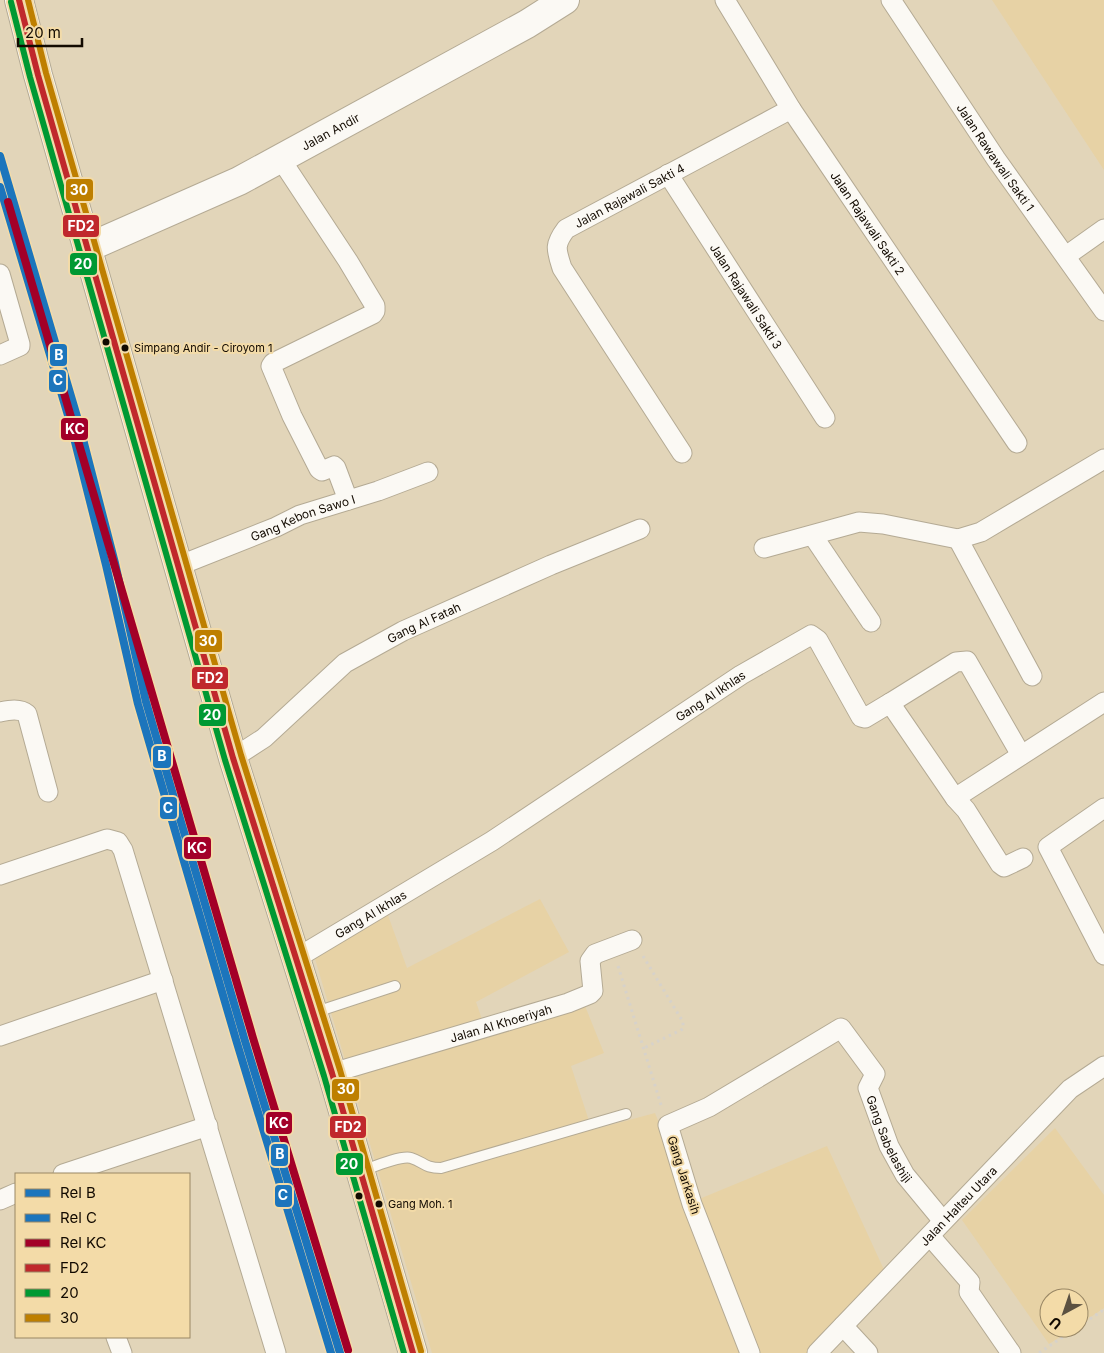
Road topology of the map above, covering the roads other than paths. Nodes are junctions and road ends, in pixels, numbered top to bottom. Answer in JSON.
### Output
{"nodes":[{"id":1,"x":19,"y":0,"type":"edge"},
{"id":2,"x":565,"y":0,"type":"edge"},
{"id":3,"x":725,"y":0,"type":"edge"},
{"id":4,"x":891,"y":0,"type":"edge"},
{"id":5,"x":790,"y":109,"type":"junction"},
{"id":6,"x":280,"y":158,"type":"junction"},
{"id":7,"x":668,"y":174,"type":"junction"},
{"id":8,"x":1104,"y":230,"type":"edge"},
{"id":9,"x":87,"y":248,"type":"junction"},
{"id":10,"x":1066,"y":256,"type":"junction"},
{"id":11,"x":0,"y":274,"type":"edge"},
{"id":12,"x":1104,"y":311,"type":"edge"},
{"id":13,"x":0,"y":355,"type":"edge"},
{"id":14,"x":825,"y":418,"type":"dead end"},
{"id":15,"x":1017,"y":443,"type":"dead end"},
{"id":16,"x":682,"y":453,"type":"dead end"},
{"id":17,"x":1104,"y":459,"type":"edge"},
{"id":18,"x":428,"y":472,"type":"dead end"},
{"id":19,"x":348,"y":500,"type":"junction"},
{"id":20,"x":640,"y":529,"type":"dead end"},
{"id":21,"x":813,"y":536,"type":"junction"},
{"id":22,"x":958,"y":539,"type":"junction"},
{"id":23,"x":764,"y":548,"type":"dead end"},
{"id":24,"x":178,"y":566,"type":"junction"},
{"id":25,"x":871,"y":622,"type":"dead end"},
{"id":26,"x":1032,"y":676,"type":"dead end"},
{"id":27,"x":1104,"y":702,"type":"edge"},
{"id":28,"x":890,"y":703,"type":"junction"},
{"id":29,"x":0,"y":712,"type":"edge"},
{"id":30,"x":1021,"y":755,"type":"junction"},
{"id":31,"x":233,"y":758,"type":"junction"},
{"id":32,"x":48,"y":792,"type":"dead end"},
{"id":33,"x":955,"y":798,"type":"junction"},
{"id":34,"x":1104,"y":808,"type":"edge"},
{"id":35,"x":1023,"y":858,"type":"dead end"},
{"id":36,"x":0,"y":875,"type":"edge"},
{"id":37,"x":632,"y":940,"type":"road end"},
{"id":38,"x":1104,"y":955,"type":"edge"},
{"id":39,"x":295,"y":959,"type":"junction"},
{"id":40,"x":163,"y":980,"type":"junction"},
{"id":41,"x":395,"y":986,"type":"dead end"},
{"id":42,"x":312,"y":1013,"type":"junction"},
{"id":43,"x":841,"y":1028,"type":"joint"},
{"id":44,"x":0,"y":1036,"type":"edge"},
{"id":45,"x":1104,"y":1066,"type":"edge"},
{"id":46,"x":332,"y":1073,"type":"junction"},
{"id":47,"x":626,"y":1114,"type":"dead end"},
{"id":48,"x":208,"y":1126,"type":"junction"},
{"id":49,"x":361,"y":1171,"type":"junction"},
{"id":50,"x":66,"y":1173,"type":"edge"},
{"id":51,"x":15,"y":1193,"type":"edge"},
{"id":52,"x":0,"y":1200,"type":"edge"},
{"id":53,"x":943,"y":1221,"type":"junction"},
{"id":54,"x":930,"y":1236,"type":"junction"},
{"id":55,"x":843,"y":1326,"type":"junction"},
{"id":56,"x":116,"y":1338,"type":"edge"},
{"id":57,"x":122,"y":1353,"type":"edge"},
{"id":58,"x":276,"y":1353,"type":"edge"},
{"id":59,"x":413,"y":1353,"type":"edge"},
{"id":60,"x":750,"y":1353,"type":"edge"},
{"id":61,"x":817,"y":1353,"type":"edge"},
{"id":62,"x":868,"y":1353,"type":"edge"},
{"id":63,"x":1011,"y":1353,"type":"edge"}],
"edges":[{"from":1,"to":9,"type":"main road"},
{"from":2,"to":6,"type":"main road","name":"Jalan Andir"},
{"from":3,"to":5,"type":"street","name":"Jalan Rajawali Sakti 2"},
{"from":4,"to":10,"type":"street","name":"Jalan Rawawali Sakti 1"},
{"from":5,"to":7,"type":"street","name":"Jalan Rajawali Sakti 4"},
{"from":5,"to":15,"type":"street","name":"Jalan Rajawali Sakti 2"},
{"from":6,"to":9,"type":"main road","name":"Jalan Andir"},
{"from":6,"to":19,"type":"street"},
{"from":7,"to":14,"type":"street","name":"Jalan Rajawali Sakti 3"},
{"from":7,"to":16,"type":"street","name":"Jalan Rajawali Sakti 4"},
{"from":8,"to":10,"type":"street"},
{"from":9,"to":24,"type":"main road"},
{"from":10,"to":12,"type":"street","name":"Jalan Rawawali Sakti 1"},
{"from":11,"to":13,"type":"street"},
{"from":17,"to":22,"type":"street"},
{"from":18,"to":19,"type":"street","name":"Gang Kebon Sawo I"},
{"from":19,"to":24,"type":"street","name":"Gang Kebon Sawo I"},
{"from":20,"to":31,"type":"street","name":"Gang Al Fatah"},
{"from":21,"to":22,"type":"street"},
{"from":21,"to":23,"type":"street"},
{"from":21,"to":25,"type":"street"},
{"from":22,"to":26,"type":"street"},
{"from":24,"to":31,"type":"main road"},
{"from":27,"to":30,"type":"street"},
{"from":28,"to":30,"type":"street"},
{"from":28,"to":33,"type":"street"},
{"from":28,"to":39,"type":"street","name":"Gang Al Ikhlas"},
{"from":29,"to":32,"type":"street"},
{"from":30,"to":33,"type":"street"},
{"from":31,"to":39,"type":"main road"},
{"from":33,"to":35,"type":"street"},
{"from":34,"to":38,"type":"street"},
{"from":36,"to":40,"type":"street"},
{"from":37,"to":46,"type":"street","name":"Jalan Al Khoeriyah"},
{"from":39,"to":42,"type":"main road"},
{"from":40,"to":44,"type":"street"},
{"from":40,"to":48,"type":"street"},
{"from":41,"to":42,"type":"lane"},
{"from":42,"to":46,"type":"main road"},
{"from":43,"to":53,"type":"street","name":"Gang Sabelashiji"},
{"from":43,"to":60,"type":"street","name":"Gang Jarkasih"},
{"from":45,"to":53,"type":"street","name":"Jalan Halteu Utara"},
{"from":46,"to":49,"type":"main road"},
{"from":47,"to":49,"type":"lane"},
{"from":48,"to":50,"type":"street"},
{"from":48,"to":58,"type":"street"},
{"from":49,"to":59,"type":"main road"},
{"from":51,"to":52,"type":"street"},
{"from":53,"to":54,"type":"street","name":"Jalan Halteu Utara"},
{"from":54,"to":55,"type":"street","name":"Jalan Halteu Utara"},
{"from":54,"to":63,"type":"street"},
{"from":55,"to":61,"type":"street","name":"Jalan Halteu Utara"},
{"from":55,"to":62,"type":"street"},
{"from":56,"to":57,"type":"street"}]}
